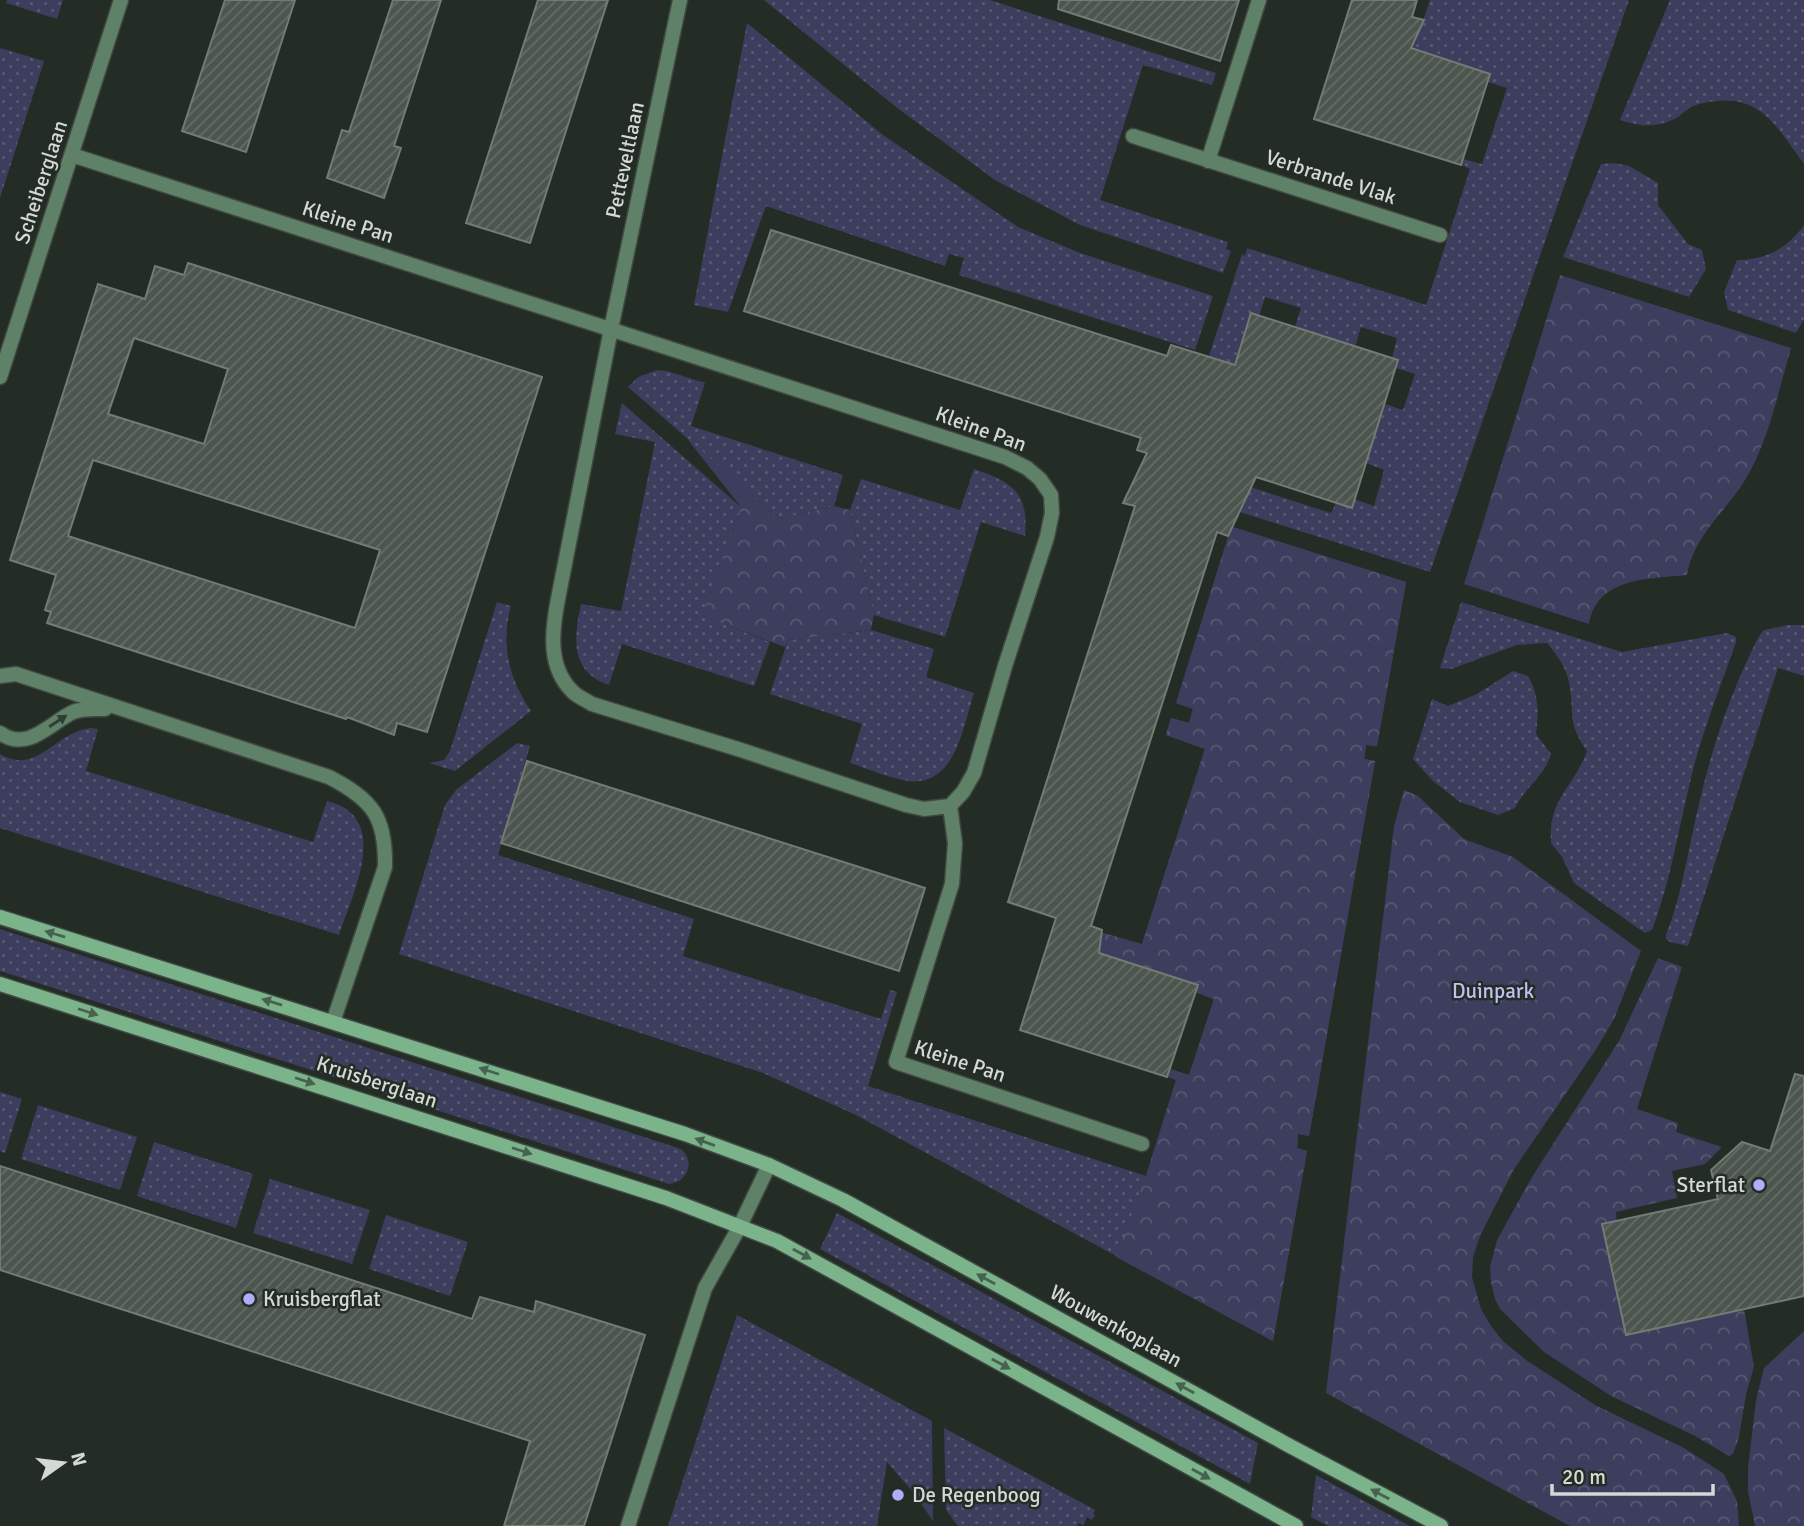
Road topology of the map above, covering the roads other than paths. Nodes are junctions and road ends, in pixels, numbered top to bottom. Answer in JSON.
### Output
{"nodes":[{"id":1,"x":121,"y":0,"type":"edge"},
{"id":2,"x":680,"y":0,"type":"edge"},
{"id":3,"x":1259,"y":0,"type":"edge"},
{"id":4,"x":1133,"y":136,"type":"dead end"},
{"id":5,"x":72,"y":155,"type":"junction"},
{"id":6,"x":1208,"y":161,"type":"junction"},
{"id":7,"x":1440,"y":235,"type":"dead end"},
{"id":8,"x":611,"y":329,"type":"junction"},
{"id":9,"x":0,"y":377,"type":"edge"},
{"id":10,"x":0,"y":676,"type":"edge"},
{"id":11,"x":120,"y":709,"type":"junction"},
{"id":12,"x":0,"y":733,"type":"edge"},
{"id":13,"x":950,"y":806,"type":"junction"},
{"id":14,"x":0,"y":917,"type":"edge"},
{"id":15,"x":0,"y":984,"type":"edge"},
{"id":16,"x":333,"y":1021,"type":"junction"},
{"id":17,"x":1142,"y":1143,"type":"dead end"},
{"id":18,"x":769,"y":1166,"type":"junction"},
{"id":19,"x":740,"y":1226,"type":"junction"},
{"id":20,"x":628,"y":1526,"type":"edge"},
{"id":21,"x":1296,"y":1526,"type":"edge"},
{"id":22,"x":1441,"y":1526,"type":"edge"}],
"edges":[{"from":1,"to":5,"type":"street","name":"Scheiberglaan"},
{"from":2,"to":8,"type":"street","name":"Petteveltlaan"},
{"from":3,"to":6,"type":"street"},
{"from":4,"to":6,"type":"street","name":"Verbrande Vlak"},
{"from":5,"to":8,"type":"street","name":"Kleine Pan"},
{"from":5,"to":9,"type":"street","name":"Scheiberglaan"},
{"from":6,"to":7,"type":"street","name":"Verbrande Vlak"},
{"from":8,"to":13,"type":"street"},
{"from":8,"to":13,"type":"street","name":"Kleine Pan"},
{"from":10,"to":11,"type":"street","name":"Kruisberglaan"},
{"from":12,"to":11,"type":"street","name":"Kruisberglaan","one_way":true},
{"from":11,"to":16,"type":"street","name":"Kruisberglaan"},
{"from":13,"to":17,"type":"street","name":"Kleine Pan"},
{"from":16,"to":14,"type":"main road","name":"Kruisberglaan","one_way":true},
{"from":15,"to":19,"type":"main road","name":"Kruisberglaan","one_way":true},
{"from":18,"to":16,"type":"main road","name":"Kruisberglaan","one_way":true},
{"from":18,"to":19,"type":"street"},
{"from":22,"to":18,"type":"main road","name":"Wouwenkoplaan","one_way":true},
{"from":19,"to":20,"type":"street"},
{"from":19,"to":21,"type":"main road","one_way":true}]}
